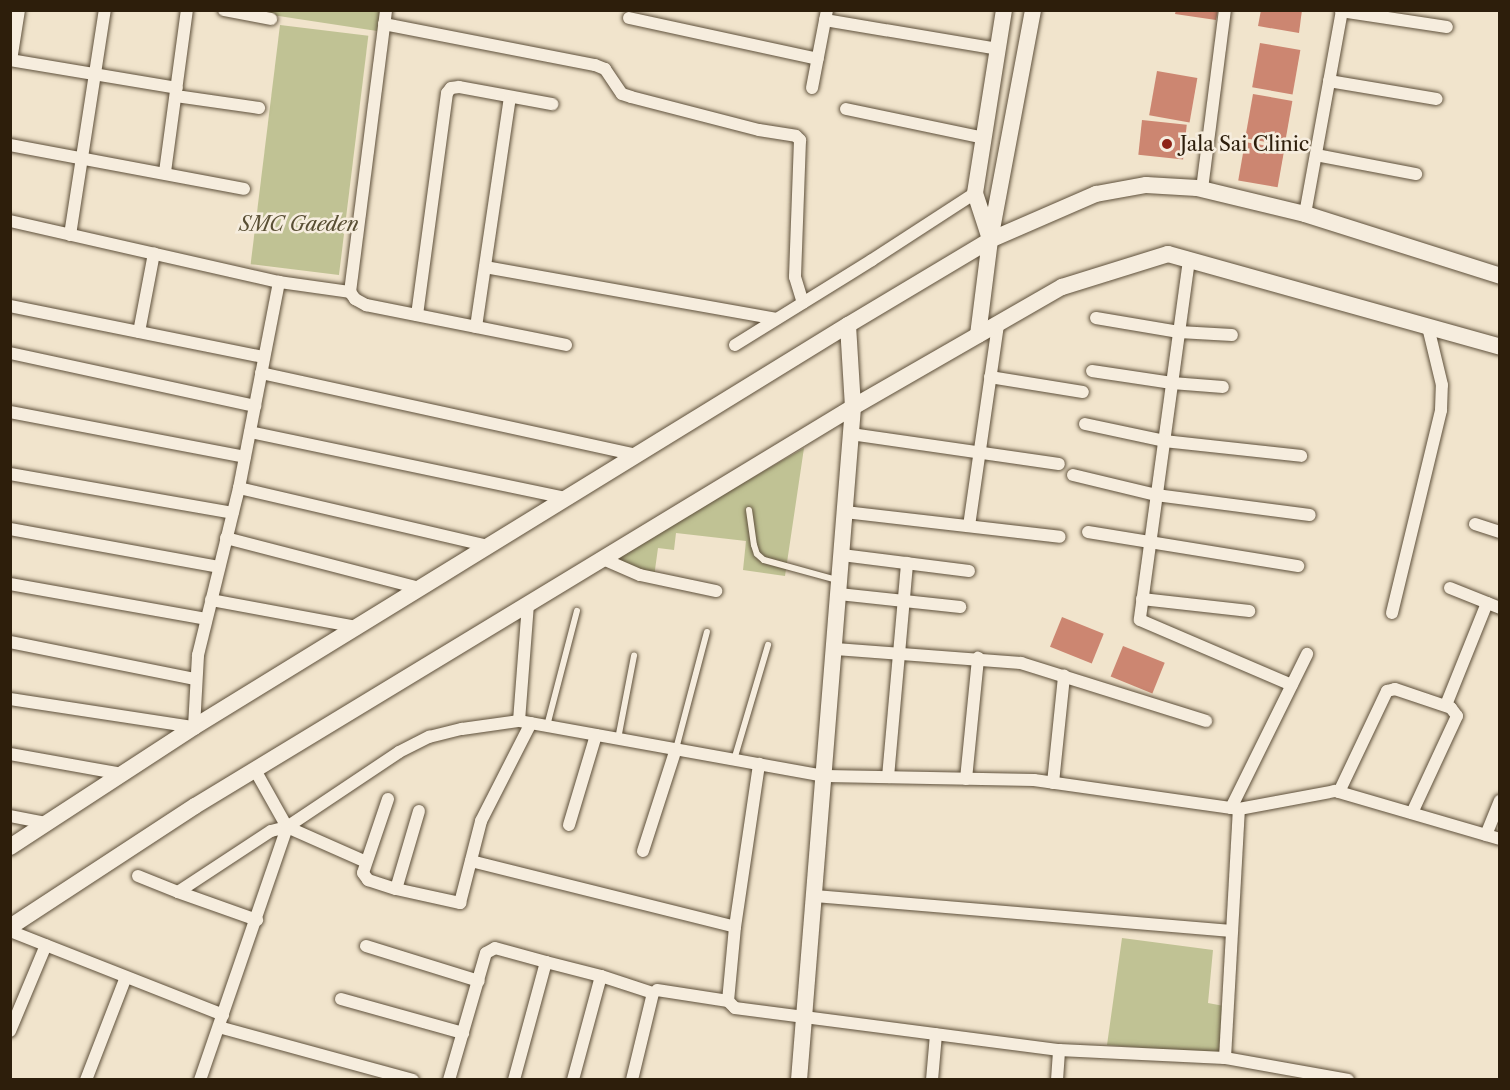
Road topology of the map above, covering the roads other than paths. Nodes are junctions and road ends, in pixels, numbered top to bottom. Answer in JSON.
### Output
{"nodes":[{"id":1,"x":17,"y":10,"type":"edge"},
{"id":2,"x":105,"y":10,"type":"edge"},
{"id":3,"x":187,"y":10,"type":"edge"},
{"id":4,"x":224,"y":10,"type":"edge"},
{"id":5,"x":386,"y":10,"type":"edge"},
{"id":6,"x":1004,"y":10,"type":"edge"},
{"id":7,"x":1033,"y":10,"type":"edge"},
{"id":8,"x":1224,"y":10,"type":"edge"},
{"id":9,"x":1342,"y":11,"type":"edge"},
{"id":10,"x":826,"y":15,"type":"edge"},
{"id":11,"x":629,"y":18,"type":"dead end"},
{"id":12,"x":271,"y":20,"type":"dead end"},
{"id":13,"x":384,"y":24,"type":"junction"},
{"id":14,"x":1447,"y":27,"type":"dead end"},
{"id":15,"x":998,"y":49,"type":"junction"},
{"id":16,"x":10,"y":54,"type":"edge"},
{"id":17,"x":818,"y":59,"type":"junction"},
{"id":18,"x":10,"y":60,"type":"edge"},
{"id":19,"x":96,"y":74,"type":"junction"},
{"id":20,"x":1329,"y":81,"type":"junction"},
{"id":21,"x":812,"y":88,"type":"dead end"},
{"id":22,"x":177,"y":92,"type":"junction"},
{"id":23,"x":510,"y":98,"type":"junction"},
{"id":24,"x":1436,"y":99,"type":"dead end"},
{"id":25,"x":552,"y":105,"type":"dead end"},
{"id":26,"x":259,"y":108,"type":"dead end"},
{"id":27,"x":846,"y":109,"type":"dead end"},
{"id":28,"x":985,"y":138,"type":"junction"},
{"id":29,"x":10,"y":145,"type":"edge"},
{"id":30,"x":1316,"y":155,"type":"junction"},
{"id":31,"x":83,"y":157,"type":"junction"},
{"id":32,"x":165,"y":172,"type":"junction"},
{"id":33,"x":1416,"y":174,"type":"dead end"},
{"id":34,"x":244,"y":189,"type":"dead end"},
{"id":35,"x":1202,"y":189,"type":"junction"},
{"id":36,"x":975,"y":193,"type":"junction"},
{"id":37,"x":1305,"y":214,"type":"junction"},
{"id":38,"x":10,"y":221,"type":"edge"},
{"id":39,"x":70,"y":235,"type":"junction"},
{"id":40,"x":990,"y":240,"type":"junction"},
{"id":41,"x":154,"y":253,"type":"junction"},
{"id":42,"x":1189,"y":260,"type":"junction"},
{"id":43,"x":485,"y":267,"type":"junction"},
{"id":44,"x":1500,"y":276,"type":"edge"},
{"id":45,"x":279,"y":282,"type":"junction"},
{"id":46,"x":350,"y":291,"type":"junction"},
{"id":47,"x":803,"y":303,"type":"junction"},
{"id":48,"x":10,"y":306,"type":"edge"},
{"id":49,"x":417,"y":315,"type":"junction"},
{"id":50,"x":1096,"y":318,"type":"dead end"},
{"id":51,"x":776,"y":319,"type":"junction"},
{"id":52,"x":998,"y":324,"type":"junction"},
{"id":53,"x":848,"y":325,"type":"junction"},
{"id":54,"x":476,"y":327,"type":"junction"},
{"id":55,"x":1428,"y":327,"type":"junction"},
{"id":56,"x":139,"y":332,"type":"junction"},
{"id":57,"x":1179,"y":332,"type":"junction"},
{"id":58,"x":978,"y":335,"type":"junction"},
{"id":59,"x":1232,"y":335,"type":"dead end"},
{"id":60,"x":566,"y":345,"type":"dead end"},
{"id":61,"x":735,"y":345,"type":"dead end"},
{"id":62,"x":1500,"y":347,"type":"edge"},
{"id":63,"x":10,"y":353,"type":"edge"},
{"id":64,"x":264,"y":357,"type":"junction"},
{"id":65,"x":1092,"y":371,"type":"dead end"},
{"id":66,"x":261,"y":373,"type":"junction"},
{"id":67,"x":990,"y":377,"type":"junction"},
{"id":68,"x":1172,"y":383,"type":"junction"},
{"id":69,"x":1223,"y":387,"type":"dead end"},
{"id":70,"x":1083,"y":392,"type":"dead end"},
{"id":71,"x":255,"y":406,"type":"junction"},
{"id":72,"x":853,"y":407,"type":"junction"},
{"id":73,"x":10,"y":412,"type":"edge"},
{"id":74,"x":1086,"y":424,"type":"dead end"},
{"id":75,"x":250,"y":432,"type":"junction"},
{"id":76,"x":851,"y":434,"type":"junction"},
{"id":77,"x":1164,"y":441,"type":"junction"},
{"id":78,"x":979,"y":452,"type":"junction"},
{"id":79,"x":636,"y":455,"type":"junction"},
{"id":80,"x":1301,"y":456,"type":"dead end"},
{"id":81,"x":245,"y":457,"type":"junction"},
{"id":82,"x":1059,"y":464,"type":"dead end"},
{"id":83,"x":10,"y":474,"type":"edge"},
{"id":84,"x":1072,"y":475,"type":"dead end"},
{"id":85,"x":239,"y":488,"type":"junction"},
{"id":86,"x":1156,"y":495,"type":"junction"},
{"id":87,"x":566,"y":498,"type":"junction"},
{"id":88,"x":749,"y":510,"type":"dead end"},
{"id":89,"x":845,"y":512,"type":"junction"},
{"id":90,"x":233,"y":513,"type":"junction"},
{"id":91,"x":1310,"y":515,"type":"dead end"},
{"id":92,"x":1474,"y":524,"type":"dead end"},
{"id":93,"x":969,"y":526,"type":"junction"},
{"id":94,"x":10,"y":529,"type":"edge"},
{"id":95,"x":1088,"y":532,"type":"dead end"},
{"id":96,"x":1500,"y":532,"type":"edge"},
{"id":97,"x":226,"y":537,"type":"junction"},
{"id":98,"x":1060,"y":537,"type":"dead end"},
{"id":99,"x":1149,"y":543,"type":"junction"},
{"id":100,"x":488,"y":546,"type":"junction"},
{"id":101,"x":842,"y":555,"type":"junction"},
{"id":102,"x":603,"y":559,"type":"junction"},
{"id":103,"x":907,"y":563,"type":"junction"},
{"id":104,"x":1298,"y":566,"type":"dead end"},
{"id":105,"x":219,"y":567,"type":"junction"},
{"id":106,"x":969,"y":571,"type":"dead end"},
{"id":107,"x":10,"y":584,"type":"edge"},
{"id":108,"x":419,"y":588,"type":"junction"},
{"id":109,"x":840,"y":588,"type":"junction"},
{"id":110,"x":1450,"y":588,"type":"dead end"},
{"id":111,"x":716,"y":591,"type":"dead end"},
{"id":112,"x":1142,"y":599,"type":"junction"},
{"id":113,"x":211,"y":600,"type":"junction"},
{"id":114,"x":905,"y":601,"type":"junction"},
{"id":115,"x":1487,"y":603,"type":"junction"},
{"id":116,"x":528,"y":605,"type":"junction"},
{"id":117,"x":960,"y":607,"type":"dead end"},
{"id":118,"x":1500,"y":608,"type":"edge"},
{"id":119,"x":1249,"y":610,"type":"dead end"},
{"id":120,"x":577,"y":611,"type":"dead end"},
{"id":121,"x":1392,"y":613,"type":"dead end"},
{"id":122,"x":206,"y":619,"type":"junction"},
{"id":123,"x":356,"y":627,"type":"junction"},
{"id":124,"x":707,"y":632,"type":"dead end"},
{"id":125,"x":10,"y":642,"type":"edge"},
{"id":126,"x":768,"y":645,"type":"dead end"},
{"id":127,"x":835,"y":649,"type":"junction"},
{"id":128,"x":898,"y":653,"type":"junction"},
{"id":129,"x":1307,"y":654,"type":"dead end"},
{"id":130,"x":634,"y":656,"type":"dead end"},
{"id":131,"x":978,"y":658,"type":"junction"},
{"id":132,"x":1064,"y":676,"type":"junction"},
{"id":133,"x":195,"y":679,"type":"junction"},
{"id":134,"x":1292,"y":685,"type":"junction"},
{"id":135,"x":10,"y":699,"type":"edge"},
{"id":136,"x":1446,"y":705,"type":"junction"},
{"id":137,"x":1206,"y":721,"type":"dead end"},
{"id":138,"x":525,"y":722,"type":"junction"},
{"id":139,"x":547,"y":726,"type":"junction"},
{"id":140,"x":194,"y":727,"type":"junction"},
{"id":141,"x":596,"y":735,"type":"junction"},
{"id":142,"x":618,"y":738,"type":"junction"},
{"id":143,"x":676,"y":749,"type":"junction"},
{"id":144,"x":10,"y":754,"type":"edge"},
{"id":145,"x":734,"y":760,"type":"junction"},
{"id":146,"x":759,"y":764,"type":"junction"},
{"id":147,"x":255,"y":770,"type":"junction"},
{"id":148,"x":122,"y":774,"type":"junction"},
{"id":149,"x":826,"y":776,"type":"junction"},
{"id":150,"x":888,"y":777,"type":"junction"},
{"id":151,"x":966,"y":779,"type":"junction"},
{"id":152,"x":1053,"y":783,"type":"junction"},
{"id":153,"x":1339,"y":792,"type":"junction"},
{"id":154,"x":388,"y":799,"type":"dead end"},
{"id":155,"x":1500,"y":801,"type":"edge"},
{"id":156,"x":1235,"y":808,"type":"junction"},
{"id":157,"x":419,"y":811,"type":"dead end"},
{"id":158,"x":1412,"y":813,"type":"junction"},
{"id":159,"x":10,"y":816,"type":"edge"},
{"id":160,"x":47,"y":823,"type":"junction"},
{"id":161,"x":569,"y":825,"type":"dead end"},
{"id":162,"x":287,"y":827,"type":"junction"},
{"id":163,"x":1486,"y":835,"type":"junction"},
{"id":164,"x":1500,"y":839,"type":"edge"},
{"id":165,"x":10,"y":847,"type":"edge"},
{"id":166,"x":643,"y":851,"type":"dead end"},
{"id":167,"x":471,"y":861,"type":"junction"},
{"id":168,"x":366,"y":862,"type":"junction"},
{"id":169,"x":138,"y":876,"type":"dead end"},
{"id":170,"x":396,"y":889,"type":"junction"},
{"id":171,"x":178,"y":891,"type":"junction"},
{"id":172,"x":815,"y":896,"type":"junction"},
{"id":173,"x":257,"y":920,"type":"junction"},
{"id":174,"x":735,"y":927,"type":"junction"},
{"id":175,"x":10,"y":929,"type":"edge"},
{"id":176,"x":1232,"y":931,"type":"junction"},
{"id":177,"x":46,"y":945,"type":"junction"},
{"id":178,"x":366,"y":946,"type":"dead end"},
{"id":179,"x":546,"y":962,"type":"junction"},
{"id":180,"x":601,"y":976,"type":"junction"},
{"id":181,"x":126,"y":977,"type":"junction"},
{"id":182,"x":478,"y":981,"type":"junction"},
{"id":183,"x":657,"y":990,"type":"dead end"},
{"id":184,"x":341,"y":999,"type":"dead end"},
{"id":185,"x":728,"y":1001,"type":"junction"},
{"id":186,"x":803,"y":1016,"type":"junction"},
{"id":187,"x":221,"y":1021,"type":"junction"},
{"id":188,"x":10,"y":1031,"type":"edge"},
{"id":189,"x":463,"y":1033,"type":"junction"},
{"id":190,"x":936,"y":1034,"type":"junction"},
{"id":191,"x":1059,"y":1050,"type":"junction"},
{"id":192,"x":1225,"y":1058,"type":"junction"},
{"id":193,"x":86,"y":1080,"type":"edge"},
{"id":194,"x":200,"y":1080,"type":"edge"},
{"id":195,"x":412,"y":1080,"type":"edge"},
{"id":196,"x":449,"y":1080,"type":"edge"},
{"id":197,"x":514,"y":1080,"type":"edge"},
{"id":198,"x":573,"y":1080,"type":"edge"},
{"id":199,"x":632,"y":1080,"type":"edge"},
{"id":200,"x":799,"y":1080,"type":"edge"},
{"id":201,"x":932,"y":1080,"type":"edge"},
{"id":202,"x":1057,"y":1080,"type":"edge"},
{"id":203,"x":1348,"y":1080,"type":"edge"}],
"edges":[{"from":1,"to":16,"type":"street"},
{"from":2,"to":19,"type":"street"},
{"from":3,"to":22,"type":"street"},
{"from":4,"to":12,"type":"street"},
{"from":5,"to":13,"type":"street"},
{"from":6,"to":15,"type":"street"},
{"from":7,"to":40,"type":"street"},
{"from":8,"to":35,"type":"street"},
{"from":9,"to":14,"type":"street"},
{"from":9,"to":20,"type":"street"},
{"from":10,"to":15,"type":"street"},
{"from":10,"to":17,"type":"street"},
{"from":11,"to":17,"type":"street"},
{"from":13,"to":46,"type":"street"},
{"from":13,"to":47,"type":"street"},
{"from":15,"to":28,"type":"street"},
{"from":17,"to":21,"type":"street"},
{"from":18,"to":19,"type":"street"},
{"from":19,"to":22,"type":"street"},
{"from":19,"to":31,"type":"street"},
{"from":20,"to":24,"type":"street"},
{"from":20,"to":30,"type":"street"},
{"from":22,"to":26,"type":"street"},
{"from":22,"to":32,"type":"street"},
{"from":23,"to":25,"type":"street"},
{"from":23,"to":43,"type":"street"},
{"from":23,"to":49,"type":"street"},
{"from":27,"to":28,"type":"street"},
{"from":28,"to":36,"type":"street"},
{"from":29,"to":31,"type":"street"},
{"from":30,"to":33,"type":"street"},
{"from":30,"to":37,"type":"street"},
{"from":31,"to":32,"type":"street"},
{"from":31,"to":39,"type":"street"},
{"from":32,"to":34,"type":"street"},
{"from":35,"to":37,"type":"street"},
{"from":35,"to":40,"type":"street"},
{"from":36,"to":40,"type":"street"},
{"from":36,"to":47,"type":"street"},
{"from":37,"to":44,"type":"street"},
{"from":38,"to":39,"type":"street"},
{"from":39,"to":41,"type":"street"},
{"from":40,"to":53,"type":"street"},
{"from":40,"to":58,"type":"street"},
{"from":41,"to":45,"type":"street"},
{"from":41,"to":56,"type":"street"},
{"from":42,"to":52,"type":"street"},
{"from":42,"to":55,"type":"street"},
{"from":42,"to":57,"type":"street"},
{"from":43,"to":51,"type":"street"},
{"from":43,"to":54,"type":"street"},
{"from":45,"to":46,"type":"street"},
{"from":45,"to":64,"type":"street"},
{"from":46,"to":49,"type":"street"},
{"from":47,"to":51,"type":"street"},
{"from":48,"to":56,"type":"street"},
{"from":49,"to":54,"type":"street"},
{"from":50,"to":57,"type":"street"},
{"from":51,"to":61,"type":"street"},
{"from":52,"to":58,"type":"street"},
{"from":52,"to":67,"type":"street"},
{"from":53,"to":72,"type":"street"},
{"from":53,"to":79,"type":"street"},
{"from":54,"to":60,"type":"street"},
{"from":55,"to":62,"type":"street"},
{"from":55,"to":121,"type":"street"},
{"from":56,"to":64,"type":"street"},
{"from":57,"to":59,"type":"street"},
{"from":57,"to":68,"type":"street"},
{"from":58,"to":72,"type":"street"},
{"from":63,"to":71,"type":"street"},
{"from":64,"to":66,"type":"street"},
{"from":65,"to":68,"type":"street"},
{"from":66,"to":71,"type":"street"},
{"from":66,"to":79,"type":"street"},
{"from":67,"to":70,"type":"street"},
{"from":67,"to":78,"type":"street"},
{"from":68,"to":69,"type":"street"},
{"from":68,"to":77,"type":"street"},
{"from":71,"to":75,"type":"street"},
{"from":72,"to":76,"type":"street"},
{"from":72,"to":102,"type":"street"},
{"from":73,"to":81,"type":"street"},
{"from":74,"to":77,"type":"street"},
{"from":75,"to":81,"type":"street"},
{"from":75,"to":87,"type":"street"},
{"from":76,"to":78,"type":"street"},
{"from":76,"to":89,"type":"street"},
{"from":77,"to":80,"type":"street"},
{"from":77,"to":86,"type":"street"},
{"from":78,"to":82,"type":"street"},
{"from":78,"to":93,"type":"street"},
{"from":79,"to":87,"type":"street"},
{"from":81,"to":85,"type":"street"},
{"from":83,"to":90,"type":"street"},
{"from":84,"to":86,"type":"street"},
{"from":85,"to":90,"type":"street"},
{"from":85,"to":100,"type":"street"},
{"from":86,"to":91,"type":"street"},
{"from":86,"to":99,"type":"street"},
{"from":87,"to":100,"type":"street"},
{"from":88,"to":109,"type":"lane"},
{"from":89,"to":93,"type":"street"},
{"from":89,"to":101,"type":"street"},
{"from":90,"to":97,"type":"street"},
{"from":92,"to":96,"type":"street"},
{"from":93,"to":98,"type":"street"},
{"from":94,"to":105,"type":"street"},
{"from":95,"to":99,"type":"street"},
{"from":97,"to":105,"type":"street"},
{"from":97,"to":108,"type":"street"},
{"from":99,"to":104,"type":"street"},
{"from":99,"to":112,"type":"street"},
{"from":100,"to":108,"type":"street"},
{"from":101,"to":103,"type":"street"},
{"from":101,"to":109,"type":"street"},
{"from":102,"to":111,"type":"street"},
{"from":102,"to":116,"type":"street"},
{"from":103,"to":106,"type":"street"},
{"from":103,"to":114,"type":"street"},
{"from":105,"to":113,"type":"street"},
{"from":107,"to":122,"type":"street"},
{"from":108,"to":123,"type":"street"},
{"from":109,"to":114,"type":"street"},
{"from":109,"to":127,"type":"street"},
{"from":110,"to":115,"type":"street"},
{"from":112,"to":119,"type":"street"},
{"from":112,"to":134,"type":"street"},
{"from":113,"to":122,"type":"street"},
{"from":113,"to":123,"type":"street"},
{"from":114,"to":117,"type":"street"},
{"from":114,"to":128,"type":"street"},
{"from":115,"to":118,"type":"street"},
{"from":115,"to":136,"type":"street"},
{"from":116,"to":138,"type":"street"},
{"from":116,"to":147,"type":"street"},
{"from":120,"to":139,"type":"lane"},
{"from":122,"to":133,"type":"street"},
{"from":123,"to":140,"type":"street"},
{"from":124,"to":143,"type":"lane"},
{"from":125,"to":133,"type":"street"},
{"from":126,"to":145,"type":"lane"},
{"from":127,"to":128,"type":"street"},
{"from":127,"to":149,"type":"street"},
{"from":128,"to":131,"type":"street"},
{"from":128,"to":150,"type":"street"},
{"from":129,"to":134,"type":"street"},
{"from":130,"to":142,"type":"lane"},
{"from":131,"to":132,"type":"street"},
{"from":131,"to":151,"type":"street"},
{"from":132,"to":137,"type":"street"},
{"from":132,"to":152,"type":"street"},
{"from":133,"to":140,"type":"street"},
{"from":134,"to":156,"type":"street"},
{"from":135,"to":140,"type":"street"},
{"from":136,"to":153,"type":"street"},
{"from":136,"to":158,"type":"street"},
{"from":138,"to":139,"type":"street"},
{"from":138,"to":162,"type":"street"},
{"from":138,"to":167,"type":"street"},
{"from":139,"to":141,"type":"street"},
{"from":140,"to":148,"type":"street"},
{"from":141,"to":142,"type":"street"},
{"from":141,"to":161,"type":"street"},
{"from":142,"to":143,"type":"street"},
{"from":143,"to":145,"type":"street"},
{"from":143,"to":166,"type":"street"},
{"from":144,"to":148,"type":"street"},
{"from":145,"to":146,"type":"street"},
{"from":146,"to":149,"type":"street"},
{"from":146,"to":174,"type":"street"},
{"from":147,"to":162,"type":"street"},
{"from":147,"to":175,"type":"street"},
{"from":148,"to":160,"type":"street"},
{"from":149,"to":150,"type":"street"},
{"from":149,"to":172,"type":"street"},
{"from":150,"to":151,"type":"street"},
{"from":151,"to":152,"type":"street"},
{"from":152,"to":156,"type":"street"},
{"from":153,"to":156,"type":"street"},
{"from":153,"to":158,"type":"street"},
{"from":154,"to":168,"type":"street"},
{"from":155,"to":163,"type":"street"},
{"from":156,"to":176,"type":"street"},
{"from":157,"to":170,"type":"street"},
{"from":158,"to":163,"type":"street"},
{"from":159,"to":160,"type":"street"},
{"from":160,"to":165,"type":"street"},
{"from":162,"to":168,"type":"street"},
{"from":162,"to":171,"type":"street"},
{"from":162,"to":173,"type":"street"},
{"from":163,"to":164,"type":"street"},
{"from":167,"to":170,"type":"street"},
{"from":167,"to":174,"type":"street"},
{"from":168,"to":170,"type":"street"},
{"from":169,"to":171,"type":"street"},
{"from":171,"to":173,"type":"street"},
{"from":172,"to":176,"type":"street"},
{"from":172,"to":186,"type":"street"},
{"from":173,"to":187,"type":"street"},
{"from":174,"to":185,"type":"street"},
{"from":175,"to":177,"type":"street"},
{"from":176,"to":192,"type":"street"},
{"from":177,"to":181,"type":"street"},
{"from":177,"to":188,"type":"street"},
{"from":178,"to":182,"type":"street"},
{"from":179,"to":180,"type":"street"},
{"from":179,"to":182,"type":"street"},
{"from":179,"to":197,"type":"street"},
{"from":180,"to":198,"type":"street"},
{"from":180,"to":199,"type":"street"},
{"from":181,"to":187,"type":"street"},
{"from":181,"to":193,"type":"street"},
{"from":182,"to":189,"type":"street"},
{"from":183,"to":185,"type":"street"},
{"from":184,"to":189,"type":"street"},
{"from":185,"to":186,"type":"street"},
{"from":186,"to":190,"type":"street"},
{"from":186,"to":200,"type":"street"},
{"from":187,"to":194,"type":"street"},
{"from":187,"to":195,"type":"street"},
{"from":189,"to":196,"type":"street"},
{"from":190,"to":191,"type":"street"},
{"from":190,"to":201,"type":"street"},
{"from":191,"to":192,"type":"street"},
{"from":191,"to":202,"type":"street"},
{"from":192,"to":203,"type":"street"}]}
